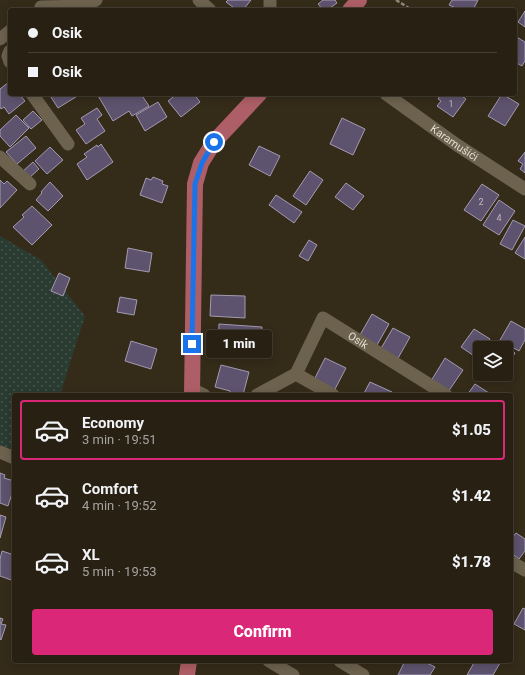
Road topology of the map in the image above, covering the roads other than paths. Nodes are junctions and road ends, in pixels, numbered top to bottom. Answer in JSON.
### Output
{"nodes":[{"id":1,"x":96,"y":0,"type":"edge"},
{"id":2,"x":199,"y":0,"type":"edge"},
{"id":3,"x":359,"y":0,"type":"edge"},
{"id":4,"x":40,"y":7,"type":"edge"},
{"id":5,"x":208,"y":8,"type":"edge"},
{"id":6,"x":352,"y":8,"type":"edge"},
{"id":7,"x":8,"y":33,"type":"edge"},
{"id":8,"x":0,"y":39,"type":"edge"},
{"id":9,"x":33,"y":96,"type":"edge"},
{"id":10,"x":257,"y":96,"type":"edge"},
{"id":11,"x":389,"y":96,"type":"edge"},
{"id":12,"x":68,"y":144,"type":"dead end"},
{"id":13,"x":0,"y":156,"type":"edge"},
{"id":14,"x":30,"y":184,"type":"dead end"},
{"id":15,"x":525,"y":189,"type":"edge"},
{"id":16,"x":296,"y":374,"type":"junction"},
{"id":17,"x":196,"y":393,"type":"edge"},
{"id":18,"x":261,"y":393,"type":"edge"},
{"id":19,"x":329,"y":393,"type":"edge"},
{"id":20,"x":443,"y":393,"type":"edge"},
{"id":21,"x":0,"y":452,"type":"edge"},
{"id":22,"x":12,"y":457,"type":"edge"},
{"id":23,"x":513,"y":563,"type":"edge"},
{"id":24,"x":525,"y":570,"type":"edge"},
{"id":25,"x":189,"y":663,"type":"edge"},
{"id":26,"x":272,"y":663,"type":"edge"},
{"id":27,"x":343,"y":663,"type":"edge"},
{"id":28,"x":187,"y":675,"type":"edge"},
{"id":29,"x":293,"y":675,"type":"edge"},
{"id":30,"x":363,"y":675,"type":"edge"}],
"edges":[{"from":1,"to":4,"type":"street"},
{"from":2,"to":5,"type":"street"},
{"from":3,"to":6,"type":"main road"},
{"from":7,"to":8,"type":"street"},
{"from":9,"to":12,"type":"street"},
{"from":10,"to":17,"type":"main road"},
{"from":11,"to":15,"type":"street","name":"Karamušići"},
{"from":13,"to":14,"type":"street"},
{"from":16,"to":18,"type":"street"},
{"from":16,"to":19,"type":"street"},
{"from":16,"to":20,"type":"street","name":"Osik"},
{"from":21,"to":22,"type":"street"},
{"from":23,"to":24,"type":"street"},
{"from":25,"to":28,"type":"main road"},
{"from":26,"to":29,"type":"street"},
{"from":27,"to":30,"type":"street"}]}
